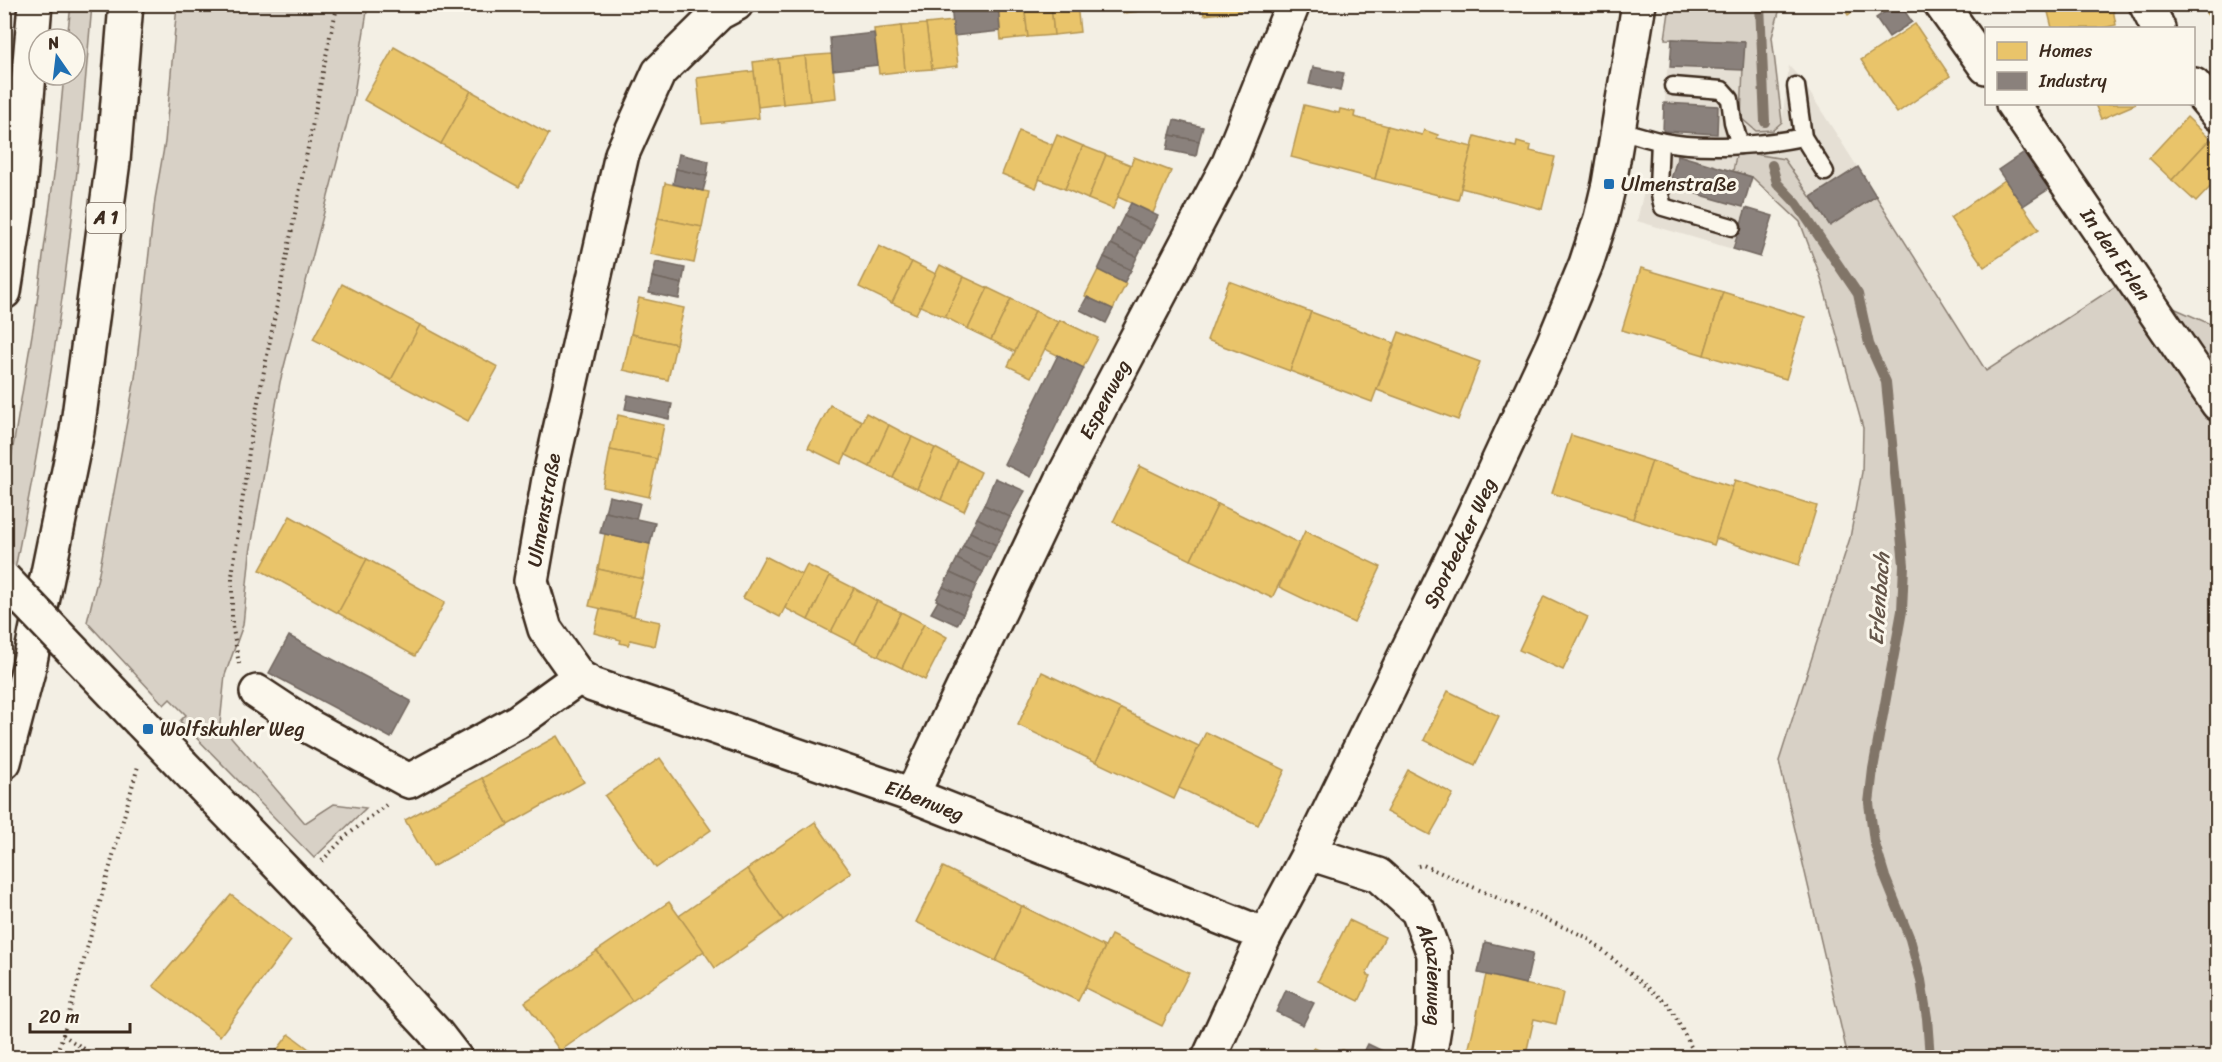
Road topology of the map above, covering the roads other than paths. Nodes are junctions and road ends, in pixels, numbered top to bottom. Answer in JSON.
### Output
{"nodes":[{"id":1,"x":35,"y":4,"type":"edge"},
{"id":2,"x":126,"y":4,"type":"edge"},
{"id":3,"x":736,"y":4,"type":"edge"},
{"id":4,"x":1293,"y":4,"type":"edge"},
{"id":5,"x":1639,"y":4,"type":"edge"},
{"id":6,"x":1941,"y":4,"type":"edge"},
{"id":7,"x":2146,"y":4,"type":"edge"},
{"id":8,"x":2158,"y":27,"type":"edge"},
{"id":9,"x":1985,"y":66,"type":"edge"},
{"id":10,"x":1673,"y":86,"type":"dead end"},
{"id":11,"x":1796,"y":86,"type":"dead end"},
{"id":12,"x":2195,"y":87,"type":"edge"},
{"id":13,"x":2014,"y":105,"type":"edge"},
{"id":14,"x":2217,"y":114,"type":"edge"},
{"id":15,"x":1618,"y":130,"type":"junction"},
{"id":16,"x":1803,"y":137,"type":"junction"},
{"id":17,"x":1660,"y":141,"type":"junction"},
{"id":18,"x":1740,"y":145,"type":"junction"},
{"id":19,"x":1825,"y":172,"type":"dead end"},
{"id":20,"x":1732,"y":227,"type":"dead end"},
{"id":21,"x":4,"y":292,"type":"edge"},
{"id":22,"x":2217,"y":404,"type":"edge"},
{"id":23,"x":4,"y":579,"type":"edge"},
{"id":24,"x":579,"y":677,"type":"junction"},
{"id":25,"x":257,"y":692,"type":"road end"},
{"id":26,"x":4,"y":762,"type":"edge"},
{"id":27,"x":912,"y":795,"type":"junction"},
{"id":28,"x":1309,"y":853,"type":"junction"},
{"id":29,"x":1265,"y":935,"type":"junction"},
{"id":30,"x":454,"y":1058,"type":"edge"},
{"id":31,"x":1209,"y":1058,"type":"edge"},
{"id":32,"x":1429,"y":1058,"type":"edge"}],
"edges":[{"from":1,"to":21,"type":"main road"},
{"from":2,"to":26,"type":"main road","number":"A 1"},
{"from":3,"to":24,"type":"main road","name":"Ulmenstraße"},
{"from":4,"to":27,"type":"main road","name":"Espenweg"},
{"from":5,"to":15,"type":"main road","name":"Sporbecker Weg"},
{"from":6,"to":9,"type":"main road"},
{"from":7,"to":8,"type":"main road"},
{"from":10,"to":18,"type":"lane"},
{"from":11,"to":16,"type":"lane"},
{"from":12,"to":14,"type":"main road"},
{"from":13,"to":22,"type":"main road","name":"In den Erlen"},
{"from":15,"to":17,"type":"lane"},
{"from":15,"to":28,"type":"main road","name":"Sporbecker Weg"},
{"from":16,"to":18,"type":"lane"},
{"from":16,"to":19,"type":"lane"},
{"from":17,"to":18,"type":"lane"},
{"from":17,"to":20,"type":"lane"},
{"from":23,"to":30,"type":"main road","bridge":true},
{"from":24,"to":25,"type":"main road"},
{"from":24,"to":27,"type":"main road","name":"Eibenweg"},
{"from":27,"to":29,"type":"main road","name":"Eibenweg"},
{"from":28,"to":29,"type":"main road","name":"Sporbecker Weg"},
{"from":28,"to":32,"type":"main road","name":"Akazienweg"},
{"from":29,"to":31,"type":"main road","name":"Sporbecker Weg"}]}
